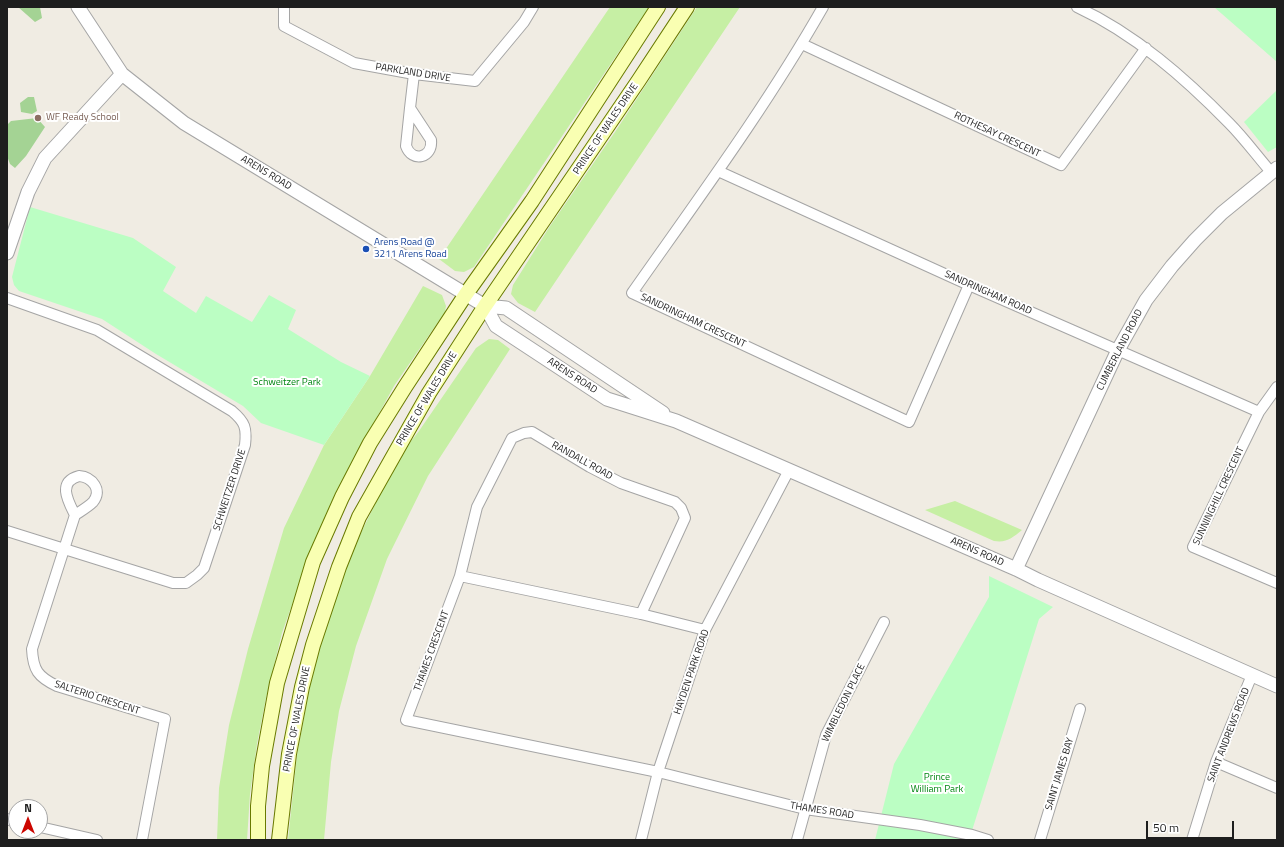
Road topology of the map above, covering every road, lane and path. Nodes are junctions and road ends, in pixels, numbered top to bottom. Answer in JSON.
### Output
{"nodes":[{"id":1,"x":78,"y":7,"type":"edge"},
{"id":2,"x":284,"y":7,"type":"edge"},
{"id":3,"x":533,"y":7,"type":"edge"},
{"id":4,"x":658,"y":7,"type":"edge"},
{"id":5,"x":687,"y":7,"type":"edge"},
{"id":6,"x":823,"y":7,"type":"edge"},
{"id":7,"x":1077,"y":7,"type":"edge"},
{"id":8,"x":802,"y":44,"type":"junction"},
{"id":9,"x":1146,"y":48,"type":"junction"},
{"id":10,"x":122,"y":74,"type":"junction"},
{"id":11,"x":414,"y":74,"type":"junction"},
{"id":12,"x":410,"y":108,"type":"dead end"},
{"id":13,"x":1274,"y":170,"type":"edge"},
{"id":14,"x":718,"y":171,"type":"junction"},
{"id":15,"x":7,"y":253,"type":"edge"},
{"id":16,"x":969,"y":285,"type":"junction"},
{"id":17,"x":466,"y":294,"type":"junction"},
{"id":18,"x":7,"y":298,"type":"edge"},
{"id":19,"x":485,"y":306,"type":"junction"},
{"id":20,"x":1118,"y":350,"type":"junction"},
{"id":21,"x":1277,"y":387,"type":"edge"},
{"id":22,"x":1259,"y":412,"type":"junction"},
{"id":23,"x":676,"y":422,"type":"junction"},
{"id":24,"x":789,"y":470,"type":"junction"},
{"id":25,"x":75,"y":515,"type":"dead end"},
{"id":26,"x":7,"y":531,"type":"edge"},
{"id":27,"x":64,"y":549,"type":"junction"},
{"id":28,"x":1016,"y":569,"type":"junction"},
{"id":29,"x":460,"y":576,"type":"junction"},
{"id":30,"x":1277,"y":583,"type":"edge"},
{"id":31,"x":640,"y":614,"type":"junction"},
{"id":32,"x":884,"y":622,"type":"dead end"},
{"id":33,"x":705,"y":630,"type":"junction"},
{"id":34,"x":1252,"y":675,"type":"junction"},
{"id":35,"x":1277,"y":686,"type":"edge"},
{"id":36,"x":1080,"y":709,"type":"dead end"},
{"id":37,"x":1216,"y":762,"type":"junction"},
{"id":38,"x":658,"y":772,"type":"junction"},
{"id":39,"x":1277,"y":788,"type":"edge"},
{"id":40,"x":805,"y":810,"type":"junction"},
{"id":41,"x":48,"y":829,"type":"edge"},
{"id":42,"x":97,"y":840,"type":"edge"},
{"id":43,"x":142,"y":840,"type":"edge"},
{"id":44,"x":258,"y":840,"type":"edge"},
{"id":45,"x":279,"y":840,"type":"edge"},
{"id":46,"x":640,"y":840,"type":"edge"},
{"id":47,"x":797,"y":840,"type":"edge"},
{"id":48,"x":988,"y":840,"type":"edge"},
{"id":49,"x":1040,"y":840,"type":"edge"},
{"id":50,"x":1192,"y":840,"type":"edge"}],
"edges":[{"from":1,"to":10,"type":"street","name":"ARENS ROAD"},
{"from":2,"to":11,"type":"street","name":"PARKLAND DRIVE"},
{"from":3,"to":11,"type":"street","name":"PARKLAND DRIVE"},
{"from":4,"to":17,"type":"main road"},
{"from":5,"to":19,"type":"main road","name":"PRINCE OF WALES DRIVE"},
{"from":6,"to":8,"type":"street","name":"SANDRINGHAM CRESCENT"},
{"from":7,"to":9,"type":"street"},
{"from":8,"to":9,"type":"street","name":"ROTHESAY CRESCENT"},
{"from":8,"to":14,"type":"street","name":"SANDRINGHAM CRESCENT"},
{"from":9,"to":13,"type":"street"},
{"from":10,"to":15,"type":"street"},
{"from":10,"to":17,"type":"street","name":"ARENS ROAD"},
{"from":11,"to":12,"type":"street"},
{"from":13,"to":20,"type":"street","name":"CUMBERLAND ROAD"},
{"from":14,"to":16,"type":"street","name":"SANDRINGHAM ROAD"},
{"from":14,"to":16,"type":"street","name":"SANDRINGHAM CRESCENT"},
{"from":16,"to":20,"type":"street","name":"SANDRINGHAM ROAD"},
{"from":17,"to":19,"type":"street","name":"ARENS ROAD"},
{"from":17,"to":44,"type":"main road"},
{"from":18,"to":27,"type":"street","name":"SCHWEITZER DRIVE"},
{"from":19,"to":23,"type":"street","name":"ARENS ROAD"},
{"from":19,"to":23,"type":"street","name":"ARENS ROAD"},
{"from":19,"to":45,"type":"main road","name":"PRINCE OF WALES DRIVE"},
{"from":20,"to":22,"type":"street","name":"SANDRINGHAM ROAD"},
{"from":20,"to":28,"type":"street","name":"CUMBERLAND ROAD"},
{"from":21,"to":22,"type":"street","name":"SUNNINGHILL CRESCENT"},
{"from":22,"to":30,"type":"street","name":"SUNNINGHILL CRESCENT"},
{"from":23,"to":24,"type":"street","name":"ARENS ROAD"},
{"from":24,"to":28,"type":"street","name":"ARENS ROAD"},
{"from":24,"to":33,"type":"street","name":"HAYDEN PARK ROAD"},
{"from":25,"to":27,"type":"street"},
{"from":26,"to":27,"type":"street","name":"SCHWEITZER DRIVE"},
{"from":27,"to":43,"type":"street","name":"SALTERIO CRESCENT"},
{"from":28,"to":34,"type":"street","name":"ARENS ROAD"},
{"from":29,"to":31,"type":"street"},
{"from":29,"to":31,"type":"street","name":"RANDALL ROAD"},
{"from":29,"to":38,"type":"street","name":"THAMES CRESCENT"},
{"from":31,"to":33,"type":"street"},
{"from":32,"to":40,"type":"street","name":"WIMBLEDON PLACE"},
{"from":33,"to":38,"type":"street","name":"HAYDEN PARK ROAD"},
{"from":34,"to":35,"type":"street","name":"ARENS ROAD"},
{"from":34,"to":37,"type":"street","name":"SAINT ANDREWS ROAD"},
{"from":36,"to":49,"type":"street","name":"SAINT JAMES BAY"},
{"from":37,"to":39,"type":"street"},
{"from":37,"to":50,"type":"street","name":"SAINT ANDREWS ROAD"},
{"from":38,"to":40,"type":"street","name":"THAMES ROAD"},
{"from":38,"to":46,"type":"street","name":"HAYDEN PARK ROAD"},
{"from":40,"to":47,"type":"street","name":"WIMBLEDON PLACE"},
{"from":40,"to":48,"type":"street","name":"THAMES ROAD"},
{"from":41,"to":42,"type":"street"}]}
